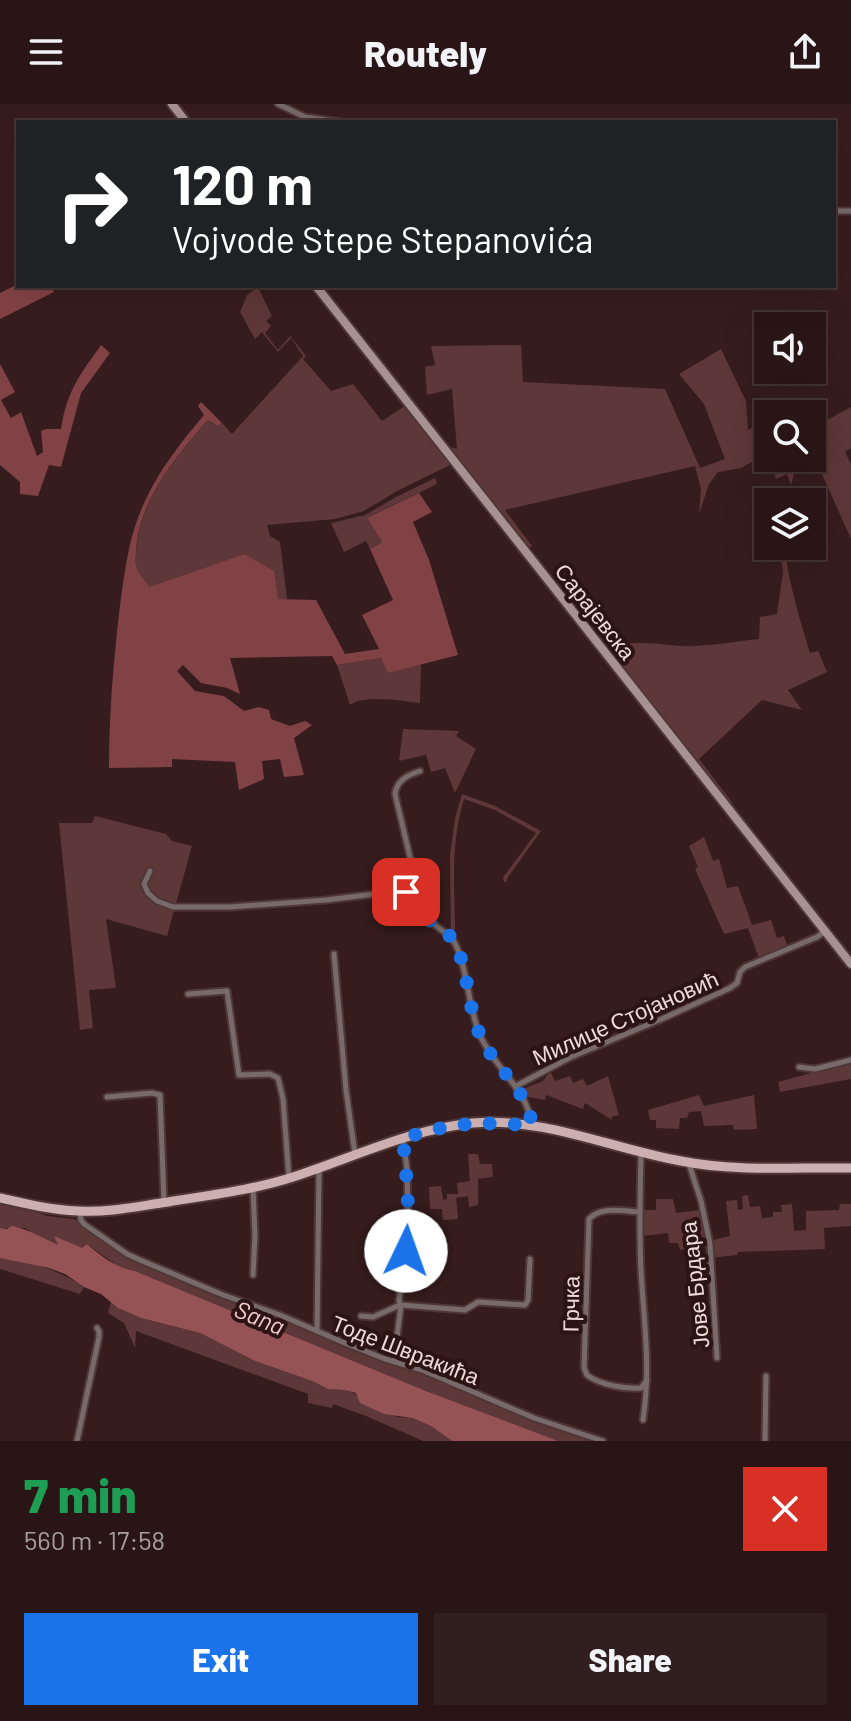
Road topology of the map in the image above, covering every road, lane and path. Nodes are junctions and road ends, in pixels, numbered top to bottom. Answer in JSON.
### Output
{"nodes":[{"id":1,"x":172,"y":104,"type":"edge"},
{"id":2,"x":278,"y":104,"type":"edge"},
{"id":3,"x":184,"y":120,"type":"edge"},
{"id":4,"x":326,"y":120,"type":"edge"},
{"id":5,"x":318,"y":288,"type":"edge"},
{"id":6,"x":420,"y":771,"type":"dead end"},
{"id":7,"x":150,"y":871,"type":"dead end"},
{"id":8,"x":409,"y":894,"type":"junction"},
{"id":9,"x":826,"y":930,"type":"junction"},
{"id":10,"x":334,"y":954,"type":"dead end"},
{"id":11,"x":850,"y":959,"type":"edge"},
{"id":12,"x":188,"y":994,"type":"dead end"},
{"id":13,"x":851,"y":1060,"type":"edge"},
{"id":14,"x":799,"y":1067,"type":"dead end"},
{"id":15,"x":516,"y":1086,"type":"junction"},
{"id":16,"x":107,"y":1097,"type":"dead end"},
{"id":17,"x":532,"y":1125,"type":"junction"},
{"id":18,"x":403,"y":1138,"type":"junction"},
{"id":19,"x":641,"y":1152,"type":"junction"},
{"id":20,"x":355,"y":1155,"type":"junction"},
{"id":21,"x":689,"y":1163,"type":"junction"},
{"id":22,"x":851,"y":1168,"type":"edge"},
{"id":23,"x":319,"y":1169,"type":"junction"},
{"id":24,"x":289,"y":1179,"type":"junction"},
{"id":25,"x":253,"y":1188,"type":"junction"},
{"id":26,"x":0,"y":1198,"type":"edge"},
{"id":27,"x":164,"y":1202,"type":"junction"},
{"id":28,"x":80,"y":1211,"type":"junction"},
{"id":29,"x":639,"y":1212,"type":"junction"},
{"id":30,"x":530,"y":1259,"type":"dead end"},
{"id":31,"x":253,"y":1275,"type":"dead end"},
{"id":32,"x":401,"y":1305,"type":"junction"},
{"id":33,"x":361,"y":1316,"type":"dead end"},
{"id":34,"x":97,"y":1328,"type":"dead end"},
{"id":35,"x":317,"y":1332,"type":"junction"},
{"id":36,"x":717,"y":1358,"type":"dead end"},
{"id":37,"x":394,"y":1361,"type":"junction"},
{"id":38,"x":766,"y":1376,"type":"dead end"},
{"id":39,"x":647,"y":1380,"type":"junction"},
{"id":40,"x":643,"y":1420,"type":"dead end"},
{"id":41,"x":77,"y":1441,"type":"edge"},
{"id":42,"x":603,"y":1441,"type":"edge"},
{"id":43,"x":765,"y":1441,"type":"edge"}],
"edges":[{"from":1,"to":3,"type":"main road"},
{"from":2,"to":4,"type":"street"},
{"from":5,"to":9,"type":"main road","name":"Сарајевска"},
{"from":6,"to":8,"type":"street"},
{"from":7,"to":8,"type":"street"},
{"from":8,"to":15,"type":"street"},
{"from":9,"to":11,"type":"main road","name":"Сарајевска"},
{"from":9,"to":15,"type":"street","name":"Милице Стојановић"},
{"from":10,"to":20,"type":"street"},
{"from":12,"to":24,"type":"street"},
{"from":13,"to":14,"type":"street"},
{"from":15,"to":17,"type":"street"},
{"from":16,"to":27,"type":"street"},
{"from":17,"to":18,"type":"main road"},
{"from":17,"to":19,"type":"main road"},
{"from":18,"to":20,"type":"main road"},
{"from":18,"to":32,"type":"street"},
{"from":19,"to":21,"type":"main road"},
{"from":19,"to":29,"type":"street"},
{"from":20,"to":23,"type":"main road"},
{"from":21,"to":22,"type":"main road"},
{"from":21,"to":36,"type":"street","name":"Јове Брдара"},
{"from":23,"to":24,"type":"main road"},
{"from":23,"to":35,"type":"street"},
{"from":24,"to":25,"type":"main road"},
{"from":25,"to":27,"type":"main road"},
{"from":25,"to":31,"type":"street"},
{"from":26,"to":28,"type":"main road"},
{"from":27,"to":28,"type":"main road"},
{"from":28,"to":35,"type":"street","name":"Тоде Швракића"},
{"from":29,"to":39,"type":"street"},
{"from":29,"to":39,"type":"street","name":"Грчка"},
{"from":30,"to":32,"type":"street"},
{"from":32,"to":33,"type":"street"},
{"from":32,"to":37,"type":"street"},
{"from":34,"to":41,"type":"street"},
{"from":35,"to":37,"type":"street","name":"Тоде Швракића"},
{"from":37,"to":42,"type":"street","name":"Тоде Швракића"},
{"from":38,"to":43,"type":"street"},
{"from":39,"to":40,"type":"street"}]}
